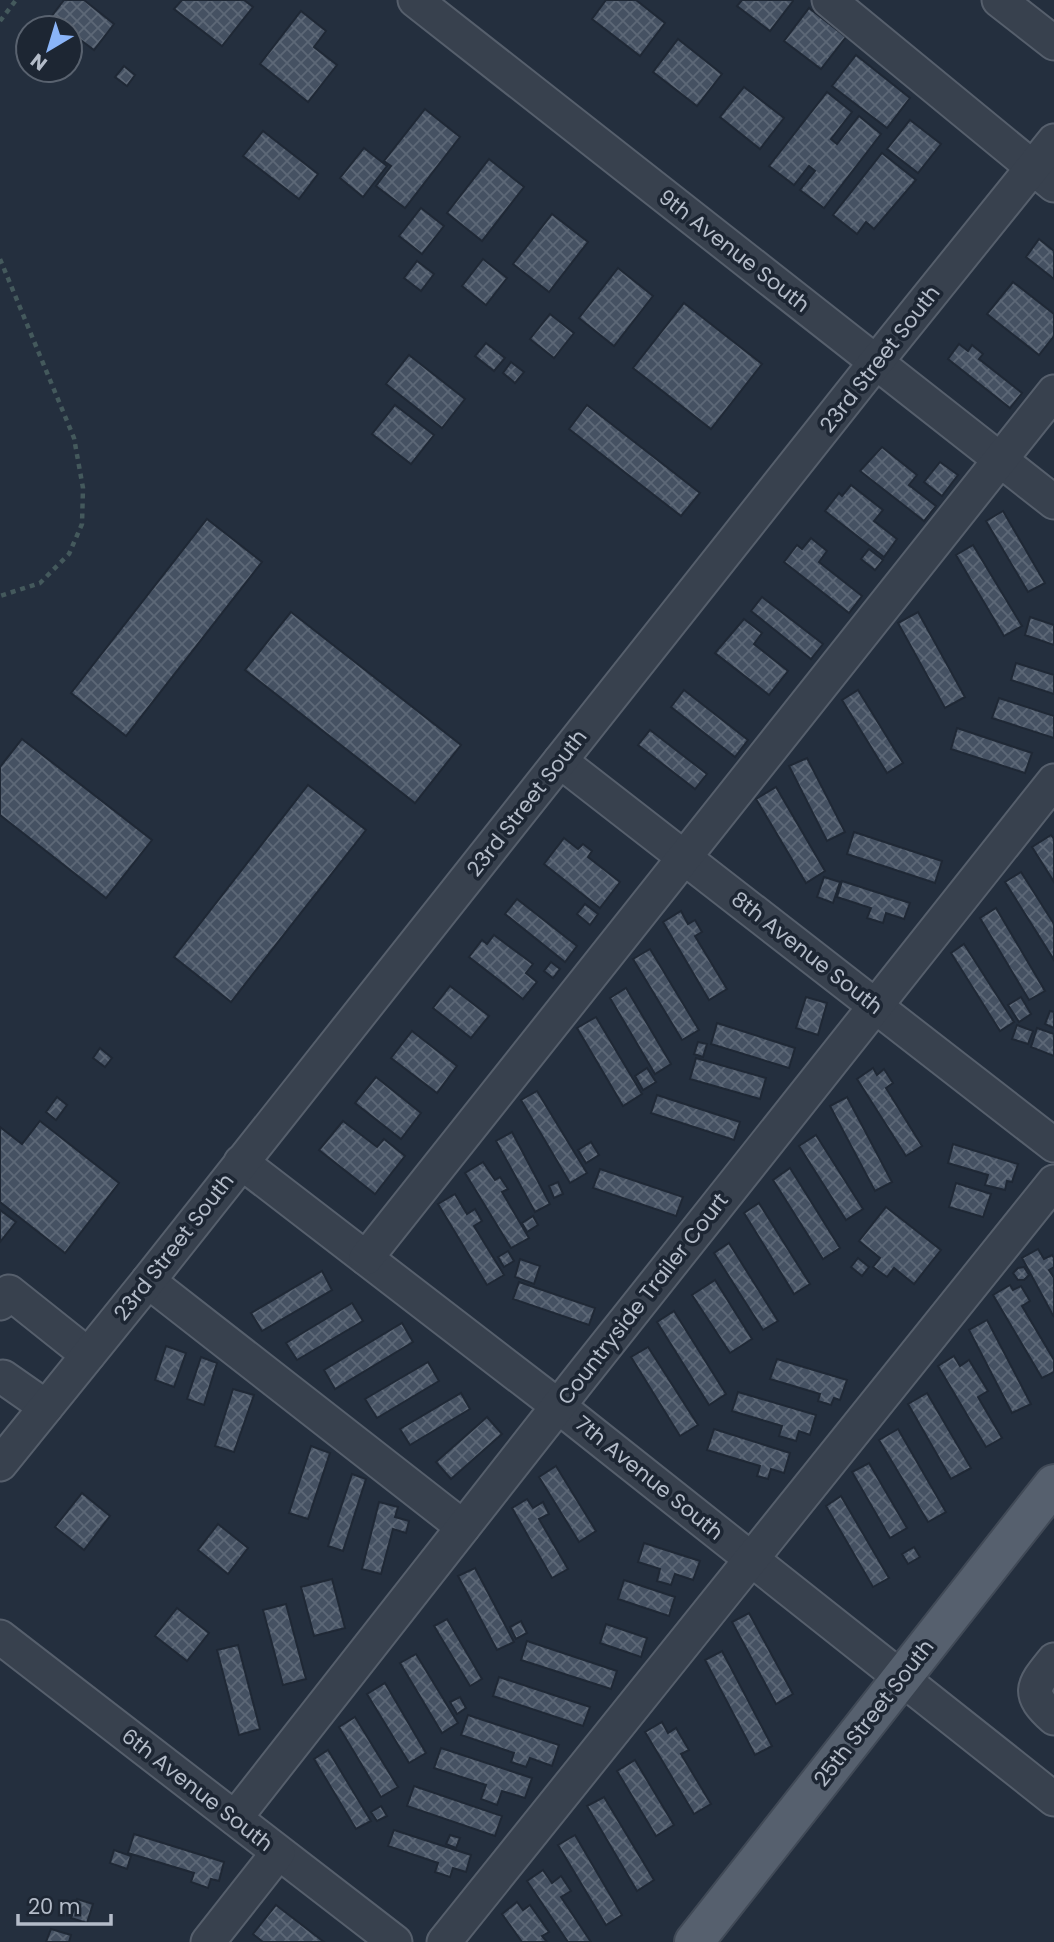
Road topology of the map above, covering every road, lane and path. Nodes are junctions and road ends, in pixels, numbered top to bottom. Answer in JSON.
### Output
{"nodes":[{"id":1,"x":16,"y":0,"type":"edge"},
{"id":2,"x":415,"y":0,"type":"edge"},
{"id":3,"x":829,"y":0,"type":"edge"},
{"id":4,"x":999,"y":0,"type":"edge"},
{"id":5,"x":0,"y":21,"type":"edge"},
{"id":6,"x":1054,"y":43,"type":"edge"},
{"id":7,"x":1054,"y":141,"type":"edge"},
{"id":8,"x":1043,"y":176,"type":"edge"},
{"id":9,"x":0,"y":259,"type":"edge"},
{"id":10,"x":876,"y":362,"type":"junction"},
{"id":11,"x":1054,"y":392,"type":"edge"},
{"id":12,"x":1000,"y":460,"type":"junction"},
{"id":13,"x":1054,"y":502,"type":"edge"},
{"id":14,"x":0,"y":596,"type":"edge"},
{"id":15,"x":559,"y":761,"type":"junction"},
{"id":16,"x":1054,"y":781,"type":"edge"},
{"id":17,"x":685,"y":858,"type":"junction"},
{"id":18,"x":874,"y":1006,"type":"junction"},
{"id":19,"x":1054,"y":1145,"type":"edge"},
{"id":20,"x":241,"y":1163,"type":"junction"},
{"id":21,"x":1054,"y":1182,"type":"edge"},
{"id":22,"x":366,"y":1258,"type":"junction"},
{"id":23,"x":148,"y":1281,"type":"junction"},
{"id":24,"x":0,"y":1303,"type":"edge"},
{"id":25,"x":88,"y":1355,"type":"junction"},
{"id":26,"x":1,"y":1378,"type":"edge"},
{"id":27,"x":46,"y":1406,"type":"junction"},
{"id":28,"x":558,"y":1406,"type":"junction"},
{"id":29,"x":2,"y":1457,"type":"edge"},
{"id":30,"x":1054,"y":1483,"type":"edge"},
{"id":31,"x":463,"y":1527,"type":"junction"},
{"id":32,"x":751,"y":1560,"type":"junction"},
{"id":33,"x":0,"y":1637,"type":"edge"},
{"id":34,"x":1054,"y":1660,"type":"edge"},
{"id":35,"x":901,"y":1678,"type":"junction"},
{"id":36,"x":1054,"y":1718,"type":"edge"},
{"id":37,"x":1049,"y":1784,"type":"edge"},
{"id":38,"x":235,"y":1818,"type":"junction"},
{"id":39,"x":278,"y":1853,"type":"junction"},
{"id":40,"x":208,"y":1942,"type":"edge"},
{"id":41,"x":395,"y":1942,"type":"edge"},
{"id":42,"x":444,"y":1942,"type":"edge"},
{"id":43,"x":694,"y":1942,"type":"edge"}],
"edges":[{"from":1,"to":5,"type":"path"},
{"from":2,"to":10,"type":"street","name":"9th Avenue South"},
{"from":3,"to":8,"type":"street"},
{"from":4,"to":6,"type":"street"},
{"from":7,"to":8,"type":"street","name":"23rd Street South"},
{"from":8,"to":10,"type":"street","name":"23rd Street South"},
{"from":9,"to":14,"type":"path"},
{"from":10,"to":12,"type":"street","name":"9th Avenue South"},
{"from":10,"to":15,"type":"street","name":"23rd Street South"},
{"from":11,"to":12,"type":"street"},
{"from":12,"to":13,"type":"street","name":"9th Avenue South"},
{"from":12,"to":17,"type":"street"},
{"from":15,"to":17,"type":"street","name":"8th Avenue South"},
{"from":15,"to":20,"type":"street","name":"23rd Street South"},
{"from":16,"to":18,"type":"street","name":"Countryside Trailer Court"},
{"from":17,"to":18,"type":"street","name":"8th Avenue South"},
{"from":17,"to":22,"type":"street"},
{"from":18,"to":19,"type":"street","name":"8th Avenue South"},
{"from":18,"to":28,"type":"street","name":"Countryside Trailer Court"},
{"from":20,"to":22,"type":"street","name":"7th Avenue South"},
{"from":20,"to":23,"type":"street","name":"23rd Street South"},
{"from":21,"to":32,"type":"street"},
{"from":22,"to":28,"type":"street","name":"7th Avenue South"},
{"from":23,"to":25,"type":"street","name":"23rd Street South"},
{"from":23,"to":31,"type":"street"},
{"from":24,"to":25,"type":"street"},
{"from":25,"to":27,"type":"street","name":"23rd Street South"},
{"from":26,"to":27,"type":"street"},
{"from":27,"to":29,"type":"street","name":"23rd Street South"},
{"from":28,"to":31,"type":"street","name":"Countryside Trailer Court"},
{"from":28,"to":32,"type":"street","name":"7th Avenue South"},
{"from":30,"to":35,"type":"main road","name":"25th Street South"},
{"from":31,"to":38,"type":"street","name":"Countryside Trailer Court"},
{"from":32,"to":35,"type":"street","name":"7th Avenue South"},
{"from":32,"to":42,"type":"street"},
{"from":33,"to":38,"type":"street","name":"6th Avenue South"},
{"from":34,"to":36,"type":"street"},
{"from":35,"to":37,"type":"street","name":"7th Avenue South"},
{"from":35,"to":43,"type":"main road","name":"25th Street South"},
{"from":38,"to":39,"type":"street","name":"6th Avenue South"},
{"from":39,"to":40,"type":"street"},
{"from":39,"to":41,"type":"street","name":"6th Avenue South"}]}
